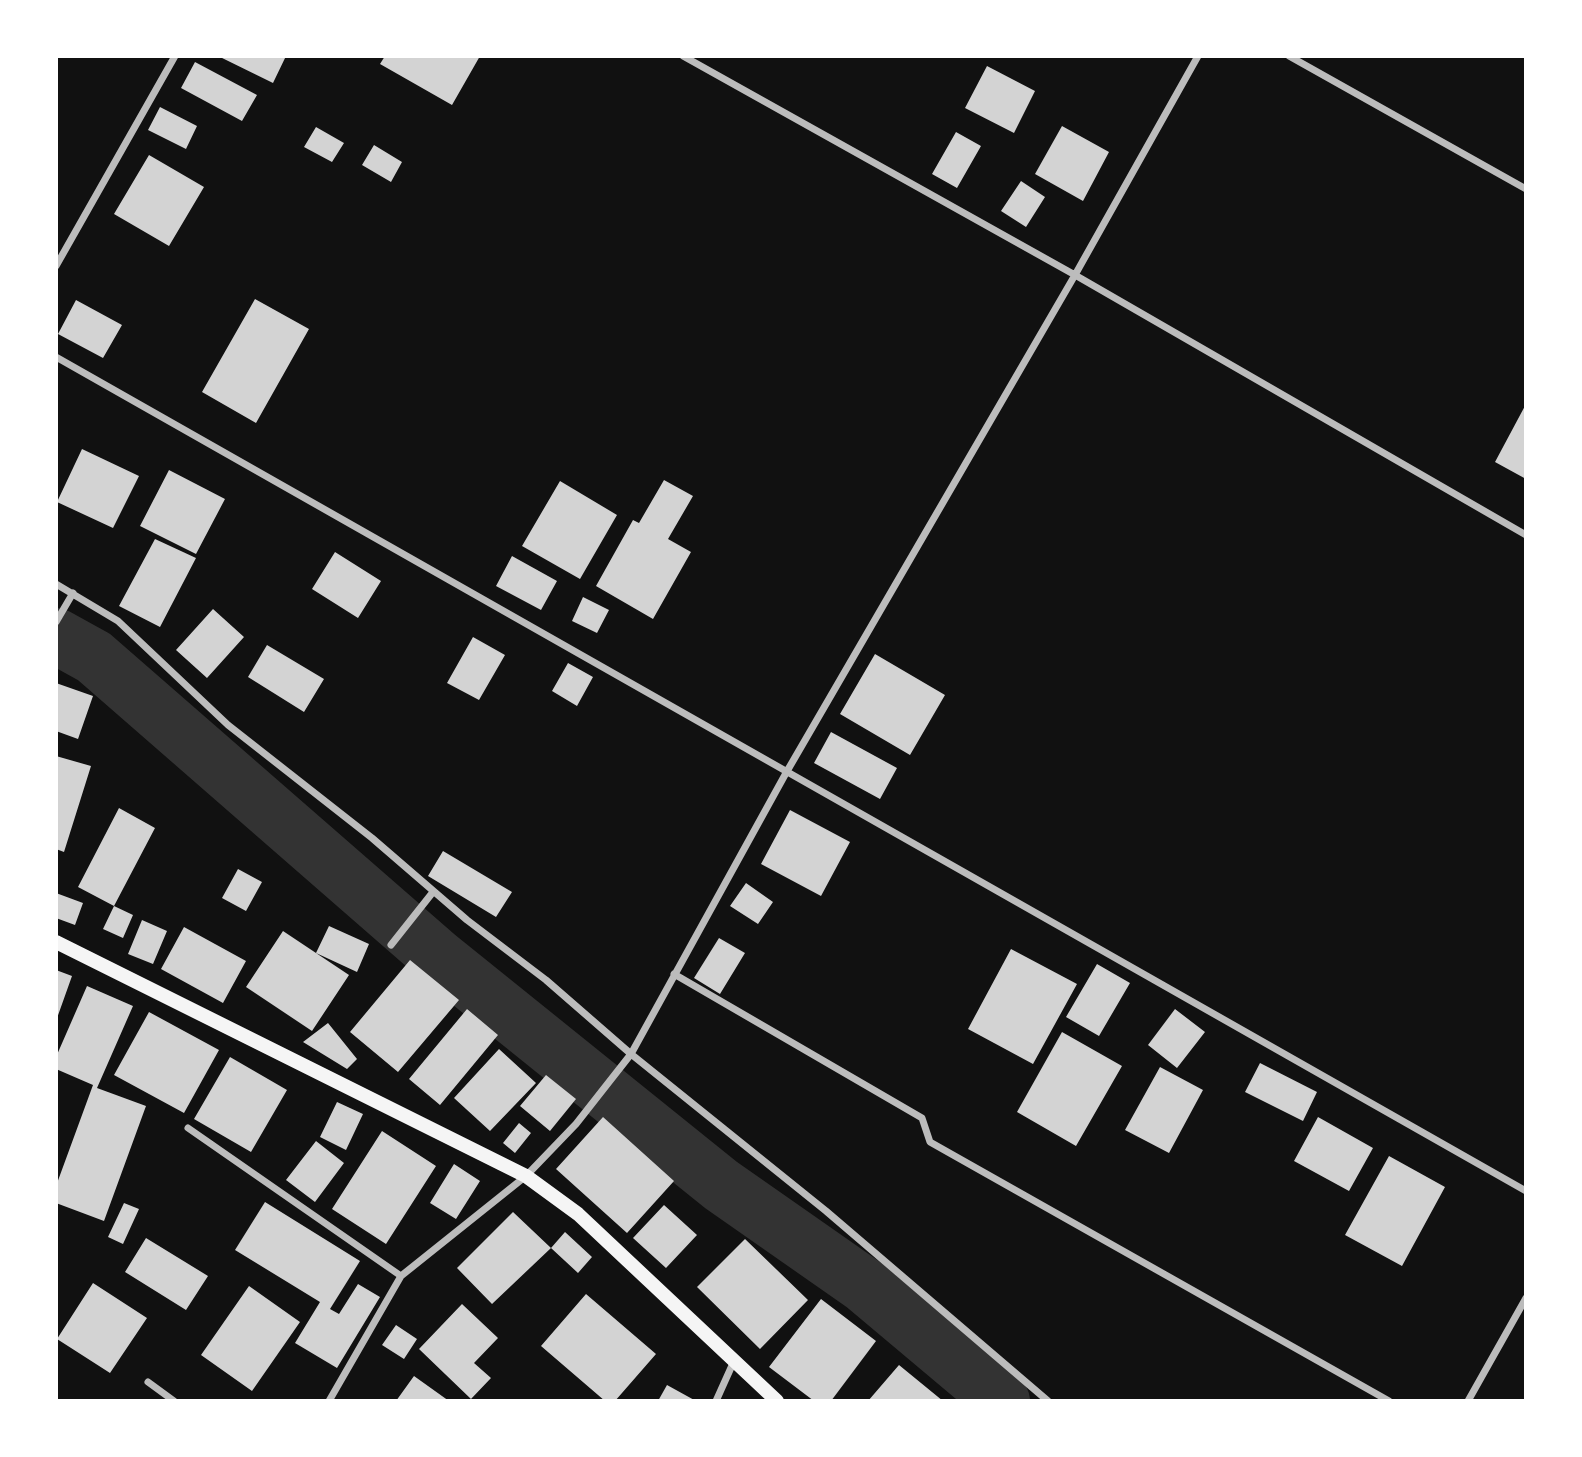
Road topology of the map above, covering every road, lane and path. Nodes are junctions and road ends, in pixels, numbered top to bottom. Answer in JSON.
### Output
{"nodes":[{"id":1,"x":175,"y":56,"type":"edge"},
{"id":2,"x":683,"y":56,"type":"edge"},
{"id":3,"x":1198,"y":56,"type":"edge"},
{"id":4,"x":1289,"y":56,"type":"edge"},
{"id":5,"x":1526,"y":189,"type":"edge"},
{"id":6,"x":56,"y":266,"type":"edge"},
{"id":7,"x":1074,"y":275,"type":"junction"},
{"id":8,"x":56,"y":357,"type":"edge"},
{"id":9,"x":1526,"y":536,"type":"edge"},
{"id":10,"x":56,"y":584,"type":"edge"},
{"id":11,"x":73,"y":593,"type":"junction"},
{"id":12,"x":56,"y":622,"type":"edge"},
{"id":13,"x":786,"y":773,"type":"junction"},
{"id":14,"x":433,"y":892,"type":"junction"},
{"id":15,"x":56,"y":942,"type":"edge"},
{"id":16,"x":391,"y":945,"type":"dead end"},
{"id":17,"x":674,"y":974,"type":"junction"},
{"id":18,"x":631,"y":1054,"type":"junction"},
{"id":19,"x":188,"y":1128,"type":"dead end"},
{"id":20,"x":526,"y":1176,"type":"junction"},
{"id":21,"x":1526,"y":1191,"type":"edge"},
{"id":22,"x":401,"y":1276,"type":"junction"},
{"id":23,"x":1526,"y":1298,"type":"edge"},
{"id":24,"x":734,"y":1360,"type":"junction"},
{"id":25,"x":148,"y":1382,"type":"dead end"},
{"id":26,"x":174,"y":1401,"type":"edge"},
{"id":27,"x":329,"y":1401,"type":"edge"},
{"id":28,"x":716,"y":1401,"type":"edge"},
{"id":29,"x":777,"y":1401,"type":"edge"},
{"id":30,"x":1048,"y":1401,"type":"edge"},
{"id":31,"x":1389,"y":1401,"type":"edge"},
{"id":32,"x":1468,"y":1401,"type":"edge"}],
"edges":[{"from":1,"to":6,"type":"street"},
{"from":2,"to":7,"type":"street"},
{"from":3,"to":7,"type":"street"},
{"from":4,"to":5,"type":"street"},
{"from":7,"to":9,"type":"street"},
{"from":7,"to":13,"type":"street"},
{"from":8,"to":13,"type":"street"},
{"from":10,"to":11,"type":"street"},
{"from":11,"to":12,"type":"street"},
{"from":11,"to":14,"type":"street"},
{"from":13,"to":17,"type":"street"},
{"from":13,"to":21,"type":"street"},
{"from":14,"to":16,"type":"street"},
{"from":14,"to":18,"type":"street"},
{"from":15,"to":20,"type":"main road"},
{"from":17,"to":18,"type":"street"},
{"from":17,"to":31,"type":"street"},
{"from":18,"to":20,"type":"street"},
{"from":18,"to":30,"type":"street"},
{"from":19,"to":22,"type":"street"},
{"from":20,"to":22,"type":"street"},
{"from":20,"to":24,"type":"main road"},
{"from":22,"to":27,"type":"street"},
{"from":23,"to":32,"type":"street"},
{"from":24,"to":28,"type":"street"},
{"from":24,"to":29,"type":"main road"},
{"from":25,"to":26,"type":"street"}]}
